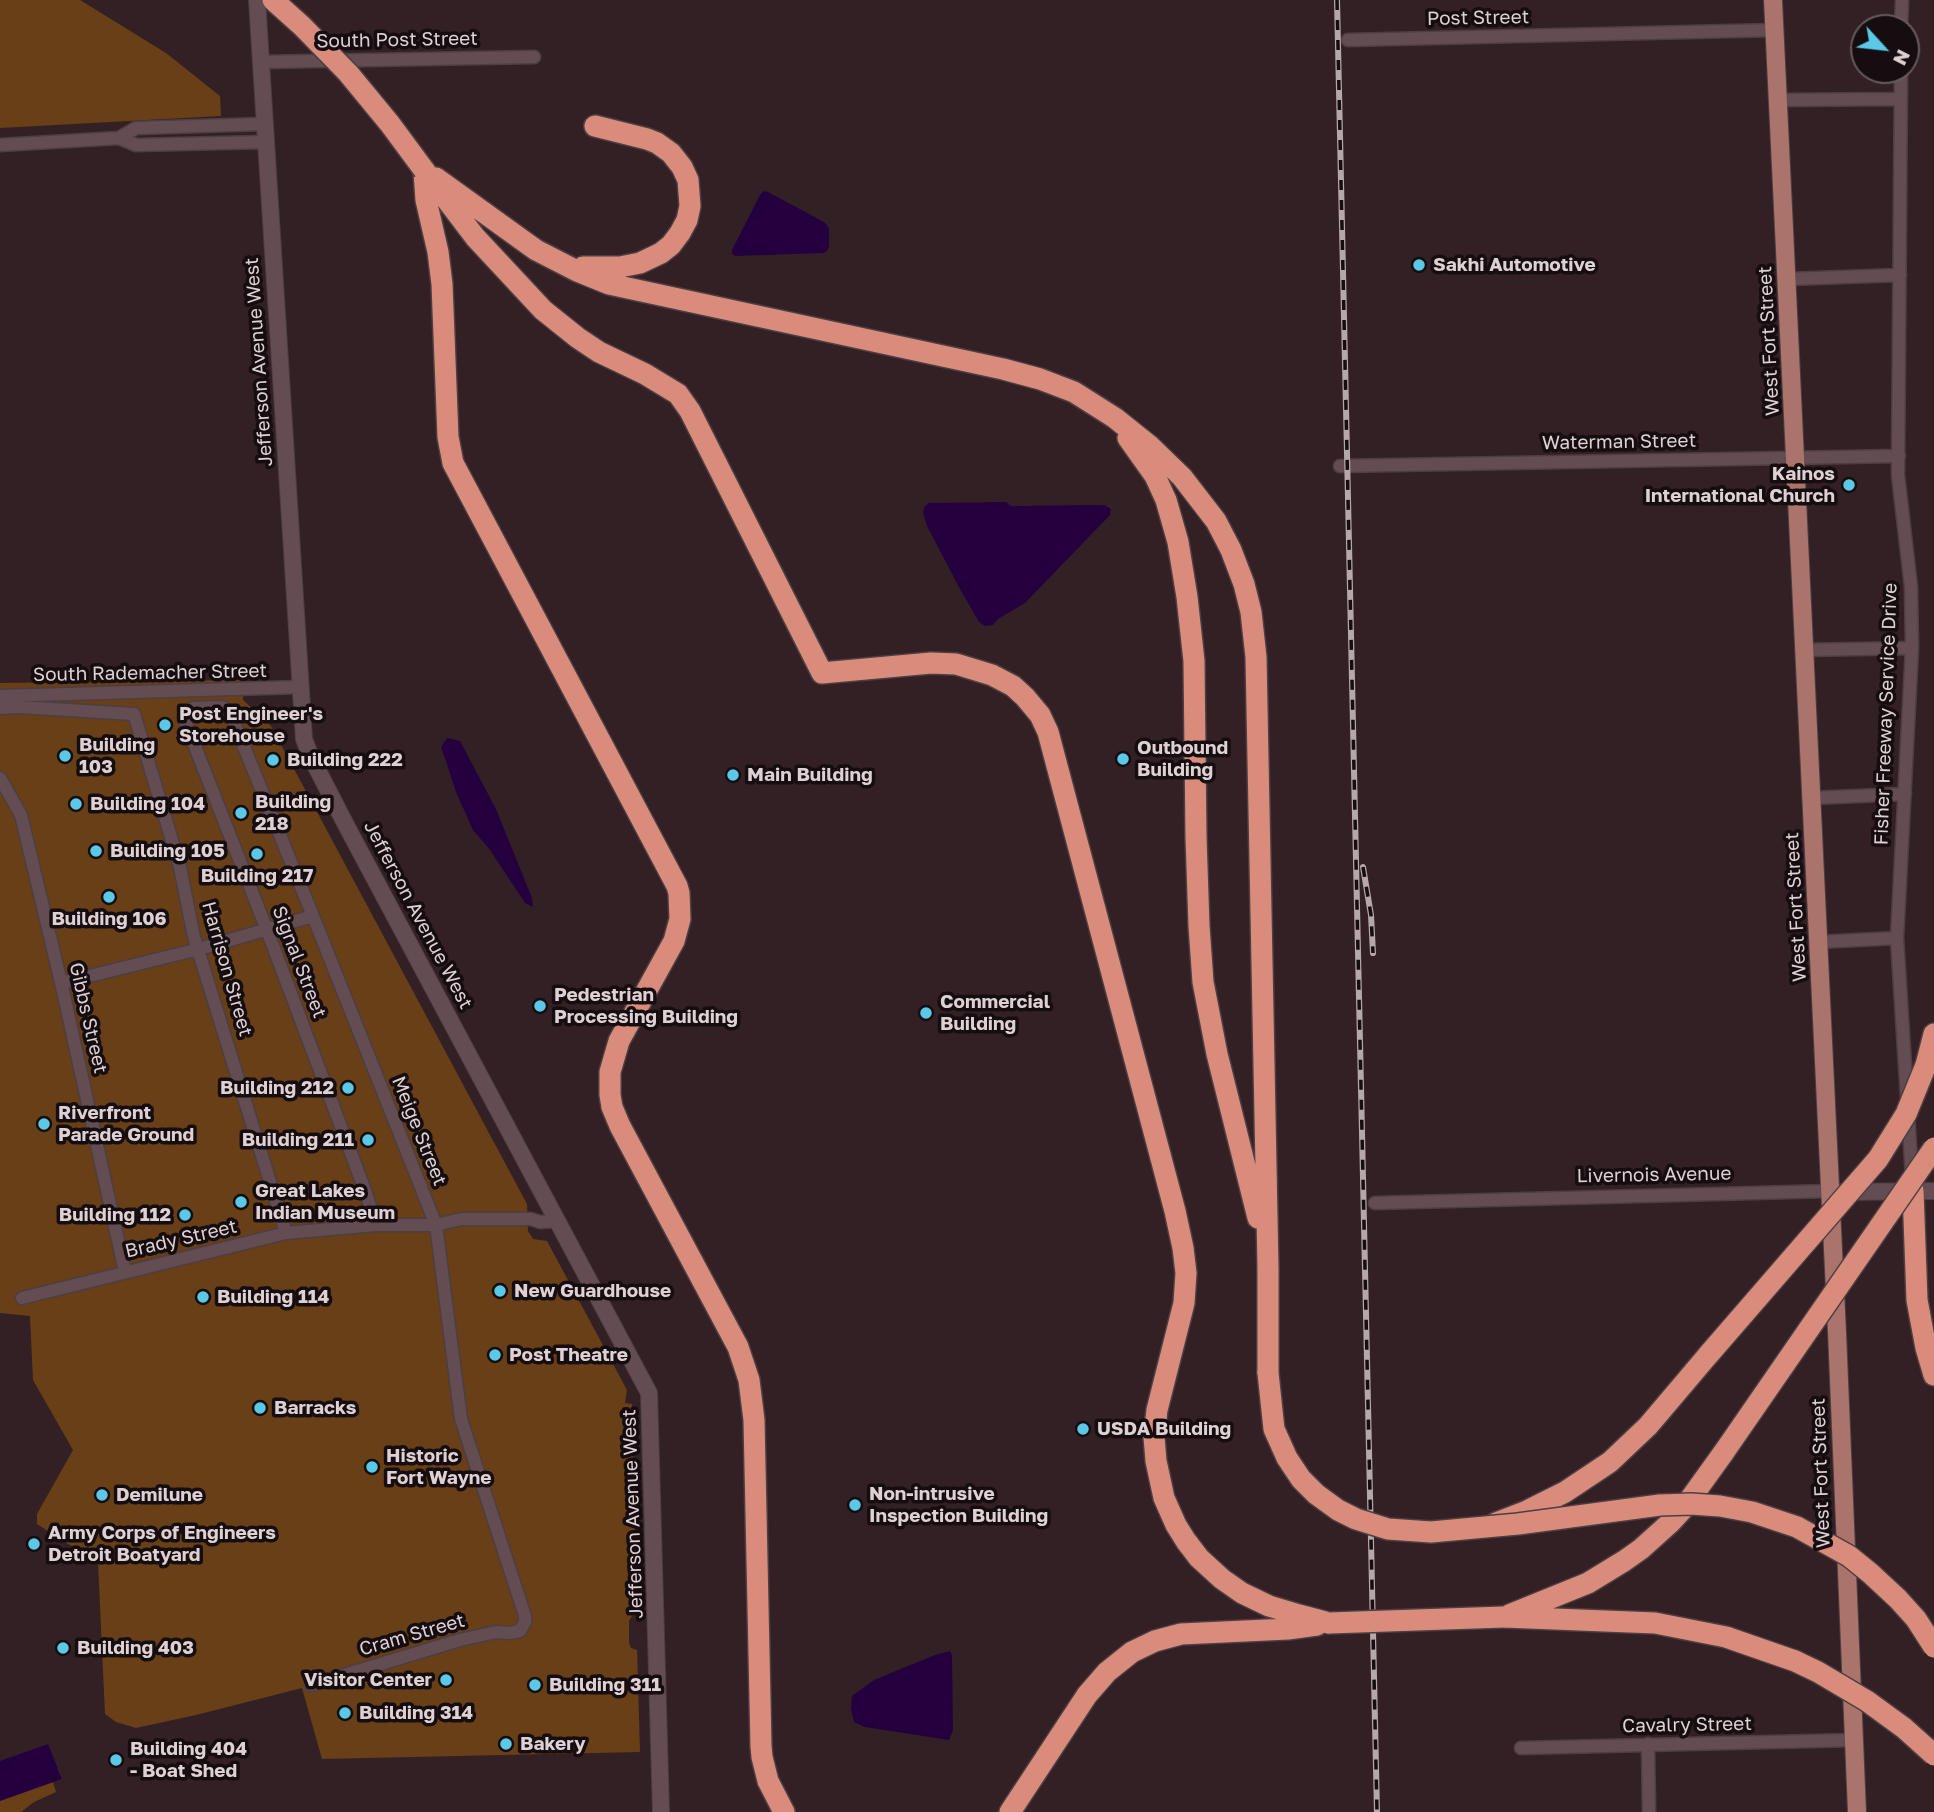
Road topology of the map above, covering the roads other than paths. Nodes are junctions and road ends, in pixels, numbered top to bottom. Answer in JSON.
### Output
{"nodes":[{"id":1,"x":257,"y":0,"type":"edge"},
{"id":2,"x":273,"y":0,"type":"edge"},
{"id":3,"x":1773,"y":0,"type":"edge"},
{"id":4,"x":1775,"y":30,"type":"junction"},
{"id":5,"x":1348,"y":40,"type":"dead end"},
{"id":6,"x":534,"y":57,"type":"dead end"},
{"id":7,"x":260,"y":62,"type":"junction"},
{"id":8,"x":1901,"y":84,"type":"edge"},
{"id":9,"x":1901,"y":99,"type":"junction"},
{"id":10,"x":1779,"y":100,"type":"junction"},
{"id":11,"x":264,"y":124,"type":"junction"},
{"id":12,"x":595,"y":126,"type":"dead end"},
{"id":13,"x":119,"y":138,"type":"junction"},
{"id":14,"x":265,"y":142,"type":"junction"},
{"id":15,"x":0,"y":145,"type":"edge"},
{"id":16,"x":424,"y":170,"type":"junction"},
{"id":17,"x":556,"y":261,"type":"junction"},
{"id":18,"x":1900,"y":275,"type":"junction"},
{"id":19,"x":1787,"y":279,"type":"junction"},
{"id":20,"x":1099,"y":407,"type":"junction"},
{"id":21,"x":1899,"y":456,"type":"junction"},
{"id":22,"x":1795,"y":457,"type":"junction"},
{"id":23,"x":1340,"y":466,"type":"dead end"},
{"id":24,"x":1912,"y":648,"type":"junction"},
{"id":25,"x":1804,"y":650,"type":"junction"},
{"id":26,"x":300,"y":687,"type":"junction"},
{"id":27,"x":0,"y":695,"type":"edge"},
{"id":28,"x":0,"y":708,"type":"edge"},
{"id":29,"x":186,"y":714,"type":"joint"},
{"id":30,"x":0,"y":778,"type":"edge"},
{"id":31,"x":1905,"y":794,"type":"junction"},
{"id":32,"x":1811,"y":798,"type":"junction"},
{"id":33,"x":313,"y":916,"type":"junction"},
{"id":34,"x":267,"y":930,"type":"junction"},
{"id":35,"x":1897,"y":937,"type":"junction"},
{"id":36,"x":1818,"y":942,"type":"junction"},
{"id":37,"x":199,"y":949,"type":"junction"},
{"id":38,"x":61,"y":983,"type":"junction"},
{"id":39,"x":1934,"y":1034,"type":"edge"},
{"id":40,"x":1934,"y":1148,"type":"edge"},
{"id":41,"x":1830,"y":1191,"type":"junction"},
{"id":42,"x":1924,"y":1191,"type":"edge"},
{"id":43,"x":1375,"y":1203,"type":"dead end"},
{"id":44,"x":559,"y":1221,"type":"junction"},
{"id":45,"x":376,"y":1225,"type":"junction"},
{"id":46,"x":436,"y":1225,"type":"junction"},
{"id":47,"x":286,"y":1233,"type":"junction"},
{"id":48,"x":1268,"y":1268,"type":"junction"},
{"id":49,"x":125,"y":1272,"type":"junction"},
{"id":50,"x":22,"y":1298,"type":"dead end"},
{"id":51,"x":1934,"y":1375,"type":"edge"},
{"id":52,"x":1484,"y":1527,"type":"junction"},
{"id":53,"x":1504,"y":1617,"type":"junction"},
{"id":54,"x":1329,"y":1622,"type":"junction"},
{"id":55,"x":523,"y":1627,"type":"joint"},
{"id":56,"x":1934,"y":1647,"type":"edge"},
{"id":57,"x":311,"y":1685,"type":"dead end"},
{"id":58,"x":1854,"y":1740,"type":"junction"},
{"id":59,"x":1648,"y":1744,"type":"junction"},
{"id":60,"x":1521,"y":1748,"type":"dead end"},
{"id":61,"x":1934,"y":1755,"type":"edge"},
{"id":62,"x":661,"y":1812,"type":"edge"},
{"id":63,"x":785,"y":1812,"type":"edge"},
{"id":64,"x":1010,"y":1812,"type":"edge"},
{"id":65,"x":1650,"y":1812,"type":"edge"},
{"id":66,"x":1857,"y":1812,"type":"edge"}],
"edges":[{"from":1,"to":7,"type":"main road","name":"Jefferson Avenue West"},
{"from":2,"to":16,"type":"highway","bridge":true},
{"from":3,"to":4,"type":"main road","name":"West Fort Street"},
{"from":4,"to":5,"type":"street","name":"Post Street"},
{"from":4,"to":10,"type":"main road","name":"West Fort Street"},
{"from":6,"to":7,"type":"street","name":"South Post Street"},
{"from":7,"to":11,"type":"main road","name":"Jefferson Avenue West"},
{"from":8,"to":9,"type":"street","name":"Fisher Freeway Service Drive"},
{"from":9,"to":10,"type":"street"},
{"from":9,"to":18,"type":"street","name":"Fisher Freeway Service Drive"},
{"from":10,"to":19,"type":"main road","name":"West Fort Street"},
{"from":11,"to":13,"type":"street"},
{"from":11,"to":14,"type":"main road","name":"Jefferson Avenue West"},
{"from":12,"to":17,"type":"highway"},
{"from":13,"to":14,"type":"street"},
{"from":13,"to":15,"type":"street"},
{"from":14,"to":26,"type":"main road","name":"Jefferson Avenue West"},
{"from":16,"to":17,"type":"highway"},
{"from":16,"to":54,"type":"highway"},
{"from":16,"to":63,"type":"highway"},
{"from":17,"to":20,"type":"highway"},
{"from":18,"to":19,"type":"street"},
{"from":18,"to":21,"type":"street","name":"Fisher Freeway Service Drive"},
{"from":19,"to":22,"type":"main road","name":"West Fort Street"},
{"from":20,"to":48,"type":"highway"},
{"from":20,"to":48,"type":"highway"},
{"from":21,"to":22,"type":"street","name":"Waterman Street"},
{"from":21,"to":24,"type":"street","name":"Fisher Freeway Service Drive"},
{"from":22,"to":23,"type":"street","name":"Waterman Street"},
{"from":22,"to":25,"type":"main road","name":"West Fort Street"},
{"from":24,"to":25,"type":"street"},
{"from":24,"to":31,"type":"street","name":"Fisher Freeway Service Drive"},
{"from":25,"to":32,"type":"main road","name":"West Fort Street"},
{"from":26,"to":27,"type":"street","name":"South Rademacher Street"},
{"from":26,"to":44,"type":"main road","name":"Jefferson Avenue West"},
{"from":28,"to":37,"type":"street","name":"Harrison Street"},
{"from":29,"to":33,"type":"street","name":"Meige Street"},
{"from":29,"to":34,"type":"street","name":"Signal Street"},
{"from":30,"to":38,"type":"street","name":"Gibbs Street"},
{"from":31,"to":32,"type":"street"},
{"from":31,"to":35,"type":"street","name":"Fisher Freeway Service Drive"},
{"from":32,"to":36,"type":"main road","name":"West Fort Street"},
{"from":33,"to":34,"type":"street"},
{"from":33,"to":46,"type":"street","name":"Meige Street"},
{"from":34,"to":37,"type":"street"},
{"from":34,"to":45,"type":"street","name":"Signal Street"},
{"from":35,"to":36,"type":"street"},
{"from":35,"to":42,"type":"street","name":"Fisher Freeway Service Drive"},
{"from":36,"to":41,"type":"main road","name":"West Fort Street"},
{"from":37,"to":38,"type":"street"},
{"from":37,"to":47,"type":"street","name":"Harrison Street"},
{"from":38,"to":49,"type":"street","name":"Gibbs Street"},
{"from":39,"to":52,"type":"highway","bridge":true},
{"from":40,"to":53,"type":"highway","bridge":true},
{"from":41,"to":42,"type":"main road","name":"Livernois Avenue"},
{"from":41,"to":43,"type":"street","name":"Livernois Avenue"},
{"from":41,"to":58,"type":"main road","name":"West Fort Street"},
{"from":42,"to":51,"type":"highway"},
{"from":44,"to":46,"type":"street","name":"Brady Street"},
{"from":44,"to":62,"type":"main road","name":"Jefferson Avenue West"},
{"from":45,"to":46,"type":"street","name":"Brady Street"},
{"from":45,"to":47,"type":"street","name":"Brady Street"},
{"from":46,"to":55,"type":"street","name":"Meige Street"},
{"from":47,"to":49,"type":"street","name":"Brady Street"},
{"from":48,"to":52,"type":"highway","bridge":true},
{"from":49,"to":50,"type":"street","name":"Brady Street"},
{"from":52,"to":56,"type":"highway","bridge":true},
{"from":53,"to":54,"type":"highway","bridge":true},
{"from":53,"to":61,"type":"highway","bridge":true},
{"from":54,"to":64,"type":"highway"},
{"from":55,"to":57,"type":"street","name":"Cram Street"},
{"from":58,"to":59,"type":"street","name":"Cavalry Street"},
{"from":58,"to":66,"type":"main road","name":"West Fort Street"},
{"from":59,"to":60,"type":"street","name":"Cavalry Street"},
{"from":59,"to":65,"type":"street"}]}
